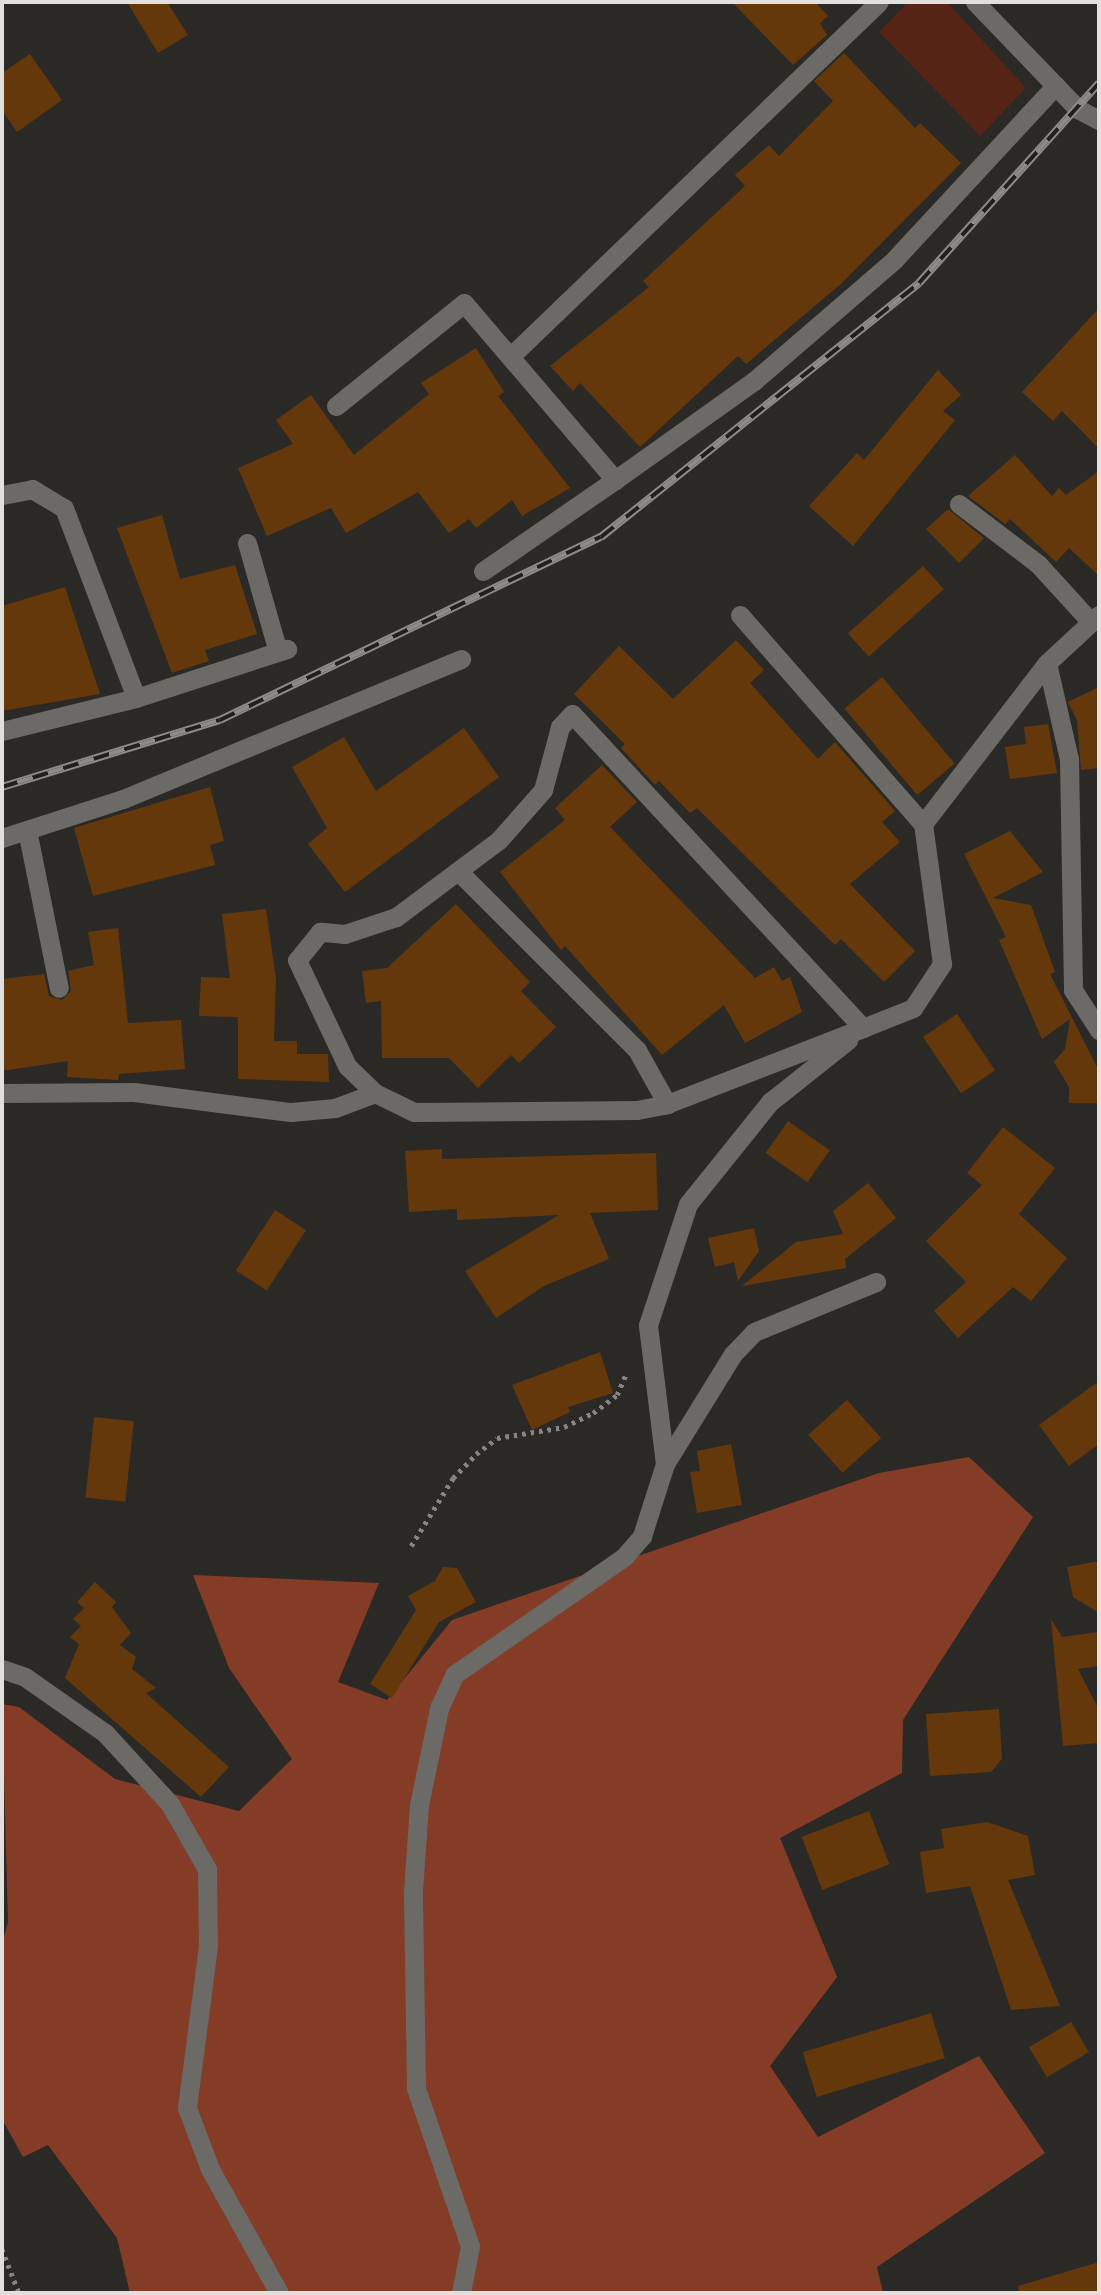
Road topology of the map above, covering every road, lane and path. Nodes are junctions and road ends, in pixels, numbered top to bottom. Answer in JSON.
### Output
{"nodes":[{"id":1,"x":975,"y":2,"type":"edge"},
{"id":2,"x":866,"y":6,"type":"edge"},
{"id":3,"x":1056,"y":85,"type":"junction"},
{"id":4,"x":1099,"y":120,"type":"edge"},
{"id":5,"x":512,"y":355,"type":"junction"},
{"id":6,"x":336,"y":406,"type":"dead end"},
{"id":7,"x":615,"y":480,"type":"junction"},
{"id":8,"x":2,"y":495,"type":"edge"},
{"id":9,"x":960,"y":504,"type":"dead end"},
{"id":10,"x":247,"y":543,"type":"dead end"},
{"id":11,"x":483,"y":571,"type":"dead end"},
{"id":12,"x":740,"y":615,"type":"dead end"},
{"id":13,"x":1095,"y":618,"type":"edge"},
{"id":14,"x":461,"y":659,"type":"dead end"},
{"id":15,"x":1047,"y":663,"type":"junction"},
{"id":16,"x":136,"y":698,"type":"junction"},
{"id":17,"x":2,"y":731,"type":"edge"},
{"id":18,"x":923,"y":824,"type":"junction"},
{"id":19,"x":27,"y":830,"type":"junction"},
{"id":20,"x":2,"y":838,"type":"edge"},
{"id":21,"x":458,"y":871,"type":"junction"},
{"id":22,"x":59,"y":988,"type":"dead end"},
{"id":23,"x":863,"y":1028,"type":"junction"},
{"id":24,"x":1099,"y":1030,"type":"edge"},
{"id":25,"x":2,"y":1093,"type":"edge"},
{"id":26,"x":375,"y":1093,"type":"junction"},
{"id":27,"x":667,"y":1104,"type":"junction"},
{"id":28,"x":876,"y":1282,"type":"dead end"},
{"id":29,"x":648,"y":1325,"type":"junction"},
{"id":30,"x":665,"y":1464,"type":"junction"},
{"id":31,"x":411,"y":1546,"type":"dead end"},
{"id":32,"x":2,"y":1669,"type":"edge"},
{"id":33,"x":2,"y":2249,"type":"edge"},
{"id":34,"x":19,"y":2293,"type":"edge"},
{"id":35,"x":279,"y":2293,"type":"edge"},
{"id":36,"x":461,"y":2293,"type":"edge"}],
"edges":[{"from":1,"to":3,"type":"street"},
{"from":2,"to":5,"type":"street"},
{"from":3,"to":4,"type":"street"},
{"from":3,"to":7,"type":"street"},
{"from":5,"to":6,"type":"street"},
{"from":5,"to":7,"type":"street"},
{"from":7,"to":11,"type":"street"},
{"from":8,"to":16,"type":"street"},
{"from":9,"to":13,"type":"street"},
{"from":10,"to":16,"type":"street"},
{"from":12,"to":18,"type":"street"},
{"from":13,"to":15,"type":"street"},
{"from":14,"to":19,"type":"street"},
{"from":15,"to":18,"type":"street"},
{"from":15,"to":24,"type":"street"},
{"from":16,"to":17,"type":"street"},
{"from":18,"to":23,"type":"street"},
{"from":19,"to":20,"type":"street"},
{"from":19,"to":22,"type":"street"},
{"from":21,"to":23,"type":"street"},
{"from":21,"to":26,"type":"street"},
{"from":21,"to":27,"type":"street"},
{"from":23,"to":27,"type":"street"},
{"from":23,"to":29,"type":"street"},
{"from":25,"to":26,"type":"street"},
{"from":26,"to":27,"type":"street"},
{"from":28,"to":30,"type":"street"},
{"from":29,"to":30,"type":"street"},
{"from":29,"to":31,"type":"path"},
{"from":30,"to":36,"type":"street"},
{"from":32,"to":35,"type":"street"},
{"from":33,"to":34,"type":"path"}]}
